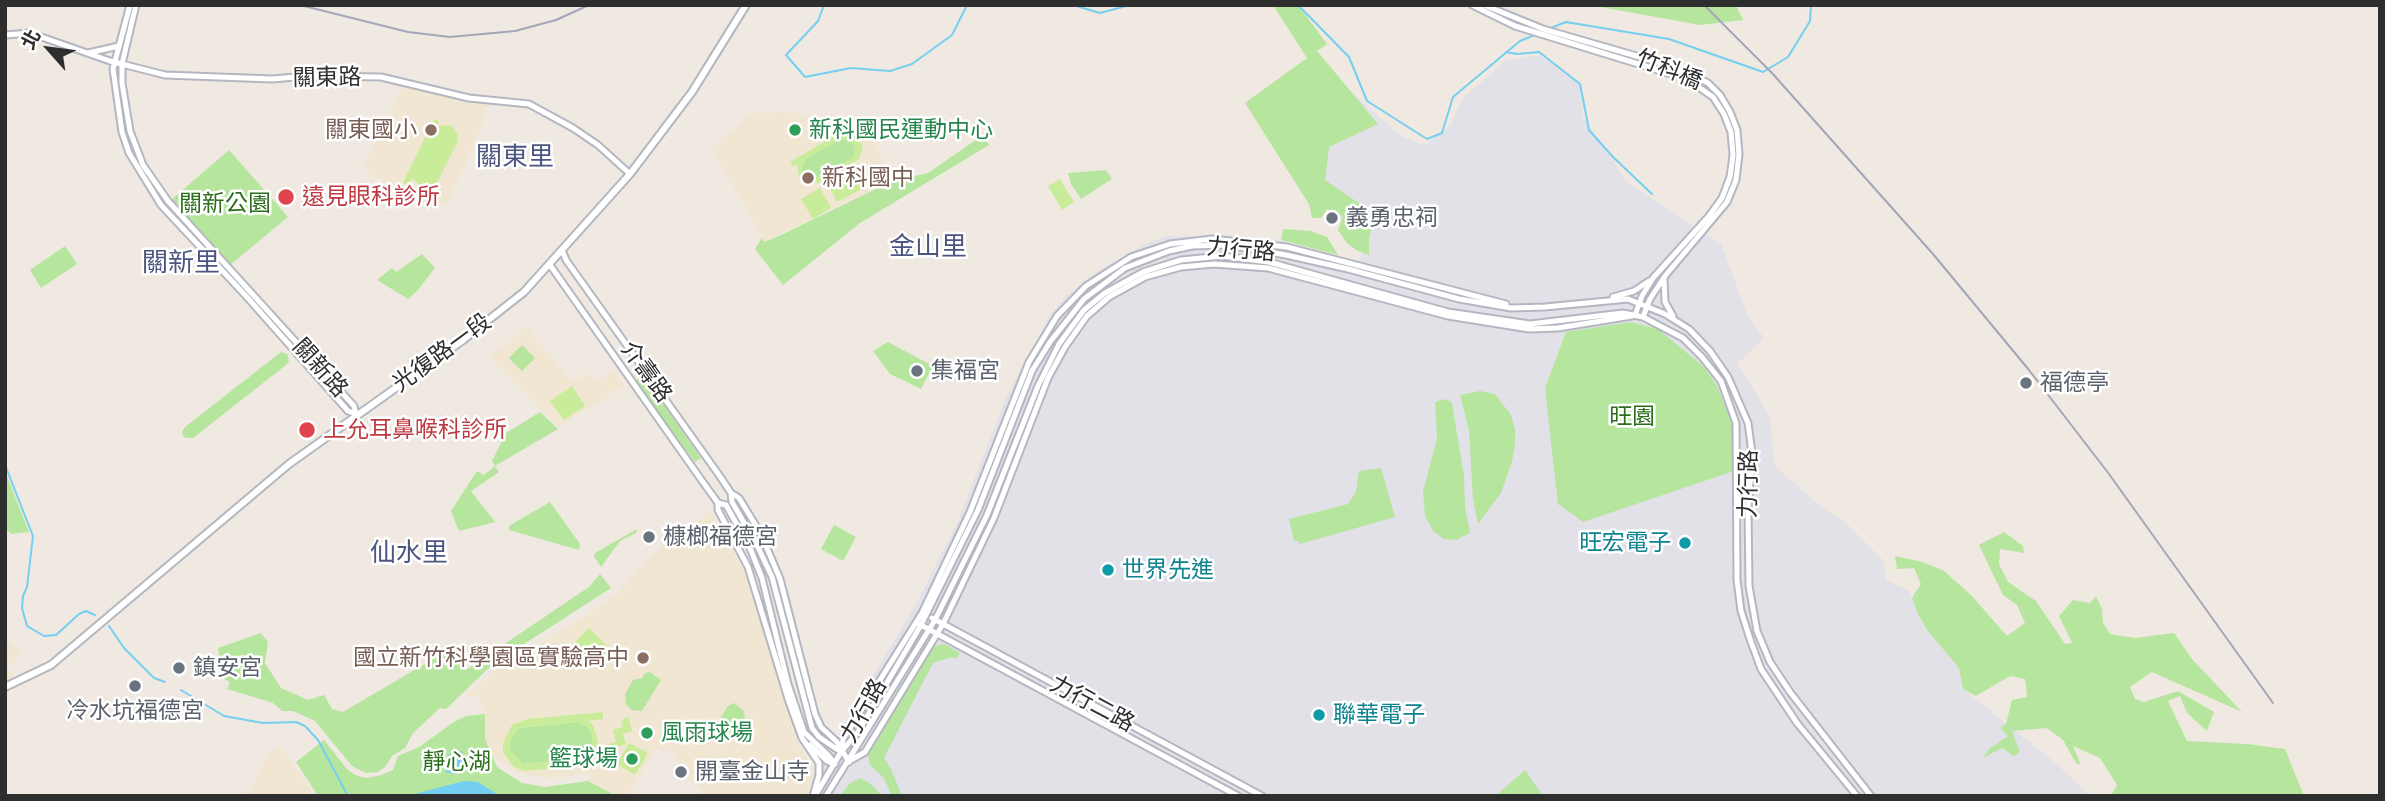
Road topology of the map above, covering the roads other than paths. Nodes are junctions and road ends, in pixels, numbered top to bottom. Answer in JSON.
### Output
{"nodes":[{"id":1,"x":130,"y":5,"type":"edge"},
{"id":2,"x":136,"y":5,"type":"edge"},
{"id":3,"x":746,"y":5,"type":"edge"},
{"id":4,"x":1472,"y":5,"type":"edge"},
{"id":5,"x":1484,"y":5,"type":"edge"},
{"id":6,"x":1493,"y":14,"type":"junction"},
{"id":7,"x":5,"y":35,"type":"edge"},
{"id":8,"x":119,"y":46,"type":"junction"},
{"id":9,"x":86,"y":53,"type":"junction"},
{"id":10,"x":114,"y":62,"type":"junction"},
{"id":11,"x":122,"y":64,"type":"junction"},
{"id":12,"x":630,"y":174,"type":"junction"},
{"id":13,"x":562,"y":250,"type":"junction"},
{"id":14,"x":550,"y":265,"type":"junction"},
{"id":15,"x":1665,"y":276,"type":"junction"},
{"id":16,"x":1653,"y":278,"type":"junction"},
{"id":17,"x":1590,"y":302,"type":"junction"},
{"id":18,"x":1639,"y":302,"type":"junction"},
{"id":19,"x":1647,"y":306,"type":"junction"},
{"id":20,"x":1521,"y":308,"type":"junction"},
{"id":21,"x":1634,"y":315,"type":"junction"},
{"id":22,"x":1643,"y":317,"type":"junction"},
{"id":23,"x":1680,"y":323,"type":"junction"},
{"id":24,"x":642,"y":365,"type":"junction"},
{"id":25,"x":628,"y":375,"type":"junction"},
{"id":26,"x":356,"y":414,"type":"junction"},
{"id":27,"x":731,"y":493,"type":"junction"},
{"id":28,"x":718,"y":503,"type":"junction"},
{"id":29,"x":924,"y":614,"type":"junction"},
{"id":30,"x":935,"y":620,"type":"junction"},
{"id":31,"x":919,"y":623,"type":"junction"},
{"id":32,"x":943,"y":624,"type":"junction"},
{"id":33,"x":929,"y":630,"type":"junction"},
{"id":34,"x":937,"y":634,"type":"junction"},
{"id":35,"x":5,"y":687,"type":"edge"},
{"id":36,"x":820,"y":737,"type":"junction"},
{"id":37,"x":802,"y":738,"type":"junction"},
{"id":38,"x":840,"y":741,"type":"junction"},
{"id":39,"x":841,"y":752,"type":"junction"},
{"id":40,"x":849,"y":762,"type":"junction"},
{"id":41,"x":834,"y":764,"type":"junction"},
{"id":42,"x":843,"y":769,"type":"junction"},
{"id":43,"x":814,"y":796,"type":"edge"},
{"id":44,"x":827,"y":796,"type":"edge"},
{"id":45,"x":1238,"y":796,"type":"edge"},
{"id":46,"x":1262,"y":796,"type":"edge"},
{"id":47,"x":1857,"y":796,"type":"edge"},
{"id":48,"x":1871,"y":796,"type":"edge"}],
"edges":[{"from":1,"to":8,"type":"street","name":"關新路"},
{"from":2,"to":11,"type":"street","name":"關新路"},
{"from":3,"to":12,"type":"main road","name":"光復路一段"},
{"from":4,"to":6,"type":"street"},
{"from":5,"to":6,"type":"street"},
{"from":6,"to":15,"type":"street","name":"竹科橋"},
{"from":6,"to":16,"type":"street","name":"竹科橋"},
{"from":7,"to":9,"type":"street","name":"關東路"},
{"from":8,"to":9,"type":"street"},
{"from":8,"to":10,"type":"street","name":"關新路"},
{"from":9,"to":10,"type":"street","name":"關東路"},
{"from":10,"to":11,"type":"street","name":"關東路"},
{"from":10,"to":26,"type":"street","name":"關新路"},
{"from":11,"to":12,"type":"street","name":"關東路"},
{"from":11,"to":26,"type":"street","name":"關新路"},
{"from":12,"to":13,"type":"main road","name":"光復路一段"},
{"from":13,"to":14,"type":"main road","name":"光復路一段"},
{"from":13,"to":24,"type":"street","name":"介壽路"},
{"from":14,"to":25,"type":"street","name":"介壽路"},
{"from":14,"to":26,"type":"main road","name":"光復路一段"},
{"from":15,"to":19,"type":"street","name":"竹科橋"},
{"from":15,"to":23,"type":"street"},
{"from":16,"to":17,"type":"street"},
{"from":16,"to":18,"type":"street"},
{"from":17,"to":18,"type":"street","name":"力行路"},
{"from":17,"to":20,"type":"street","name":"力行路"},
{"from":18,"to":19,"type":"street","name":"力行路"},
{"from":18,"to":21,"type":"street"},
{"from":19,"to":22,"type":"street","name":"竹科橋"},
{"from":19,"to":23,"type":"street","name":"力行路"},
{"from":20,"to":29,"type":"street","name":"力行路"},
{"from":20,"to":29,"type":"street","name":"力行路"},
{"from":21,"to":22,"type":"street","name":"力行路"},
{"from":21,"to":30,"type":"street","name":"力行路"},
{"from":21,"to":32,"type":"street","name":"力行路"},
{"from":22,"to":47,"type":"street","name":"力行路"},
{"from":23,"to":48,"type":"street","name":"力行路"},
{"from":24,"to":25,"type":"street"},
{"from":24,"to":27,"type":"street","name":"介壽路"},
{"from":25,"to":28,"type":"street","name":"介壽路"},
{"from":26,"to":35,"type":"main road","name":"光復路一段"},
{"from":27,"to":36,"type":"street","name":"介壽路"},
{"from":27,"to":38,"type":"street","name":"介壽路"},
{"from":28,"to":37,"type":"street","name":"介壽路"},
{"from":28,"to":41,"type":"street","name":"介壽路"},
{"from":29,"to":30,"type":"street","name":"力行二路"},
{"from":29,"to":31,"type":"street","name":"力行路"},
{"from":30,"to":32,"type":"street","name":"力行二路"},
{"from":30,"to":33,"type":"street","name":"力行路"},
{"from":31,"to":33,"type":"street","name":"力行二路"},
{"from":31,"to":38,"type":"street","name":"力行路"},
{"from":31,"to":39,"type":"street","name":"力行路"},
{"from":32,"to":34,"type":"street","name":"力行路"},
{"from":32,"to":46,"type":"street","name":"力行二路"},
{"from":33,"to":34,"type":"street","name":"力行二路"},
{"from":33,"to":40,"type":"street","name":"力行路"},
{"from":34,"to":40,"type":"street","name":"力行路"},
{"from":34,"to":45,"type":"street","name":"力行二路"},
{"from":36,"to":38,"type":"street"},
{"from":36,"to":39,"type":"street","name":"介壽路"},
{"from":37,"to":41,"type":"street","name":"介壽路"},
{"from":37,"to":43,"type":"street","name":"介壽路"},
{"from":38,"to":39,"type":"street","name":"介壽路"},
{"from":39,"to":40,"type":"street","name":"介壽路"},
{"from":39,"to":41,"type":"street","name":"力行路"},
{"from":40,"to":42,"type":"street","name":"力行路"},
{"from":41,"to":42,"type":"street","name":"介壽路"},
{"from":41,"to":43,"type":"street","name":"力行路"},
{"from":42,"to":44,"type":"street","name":"力行路"}]}
